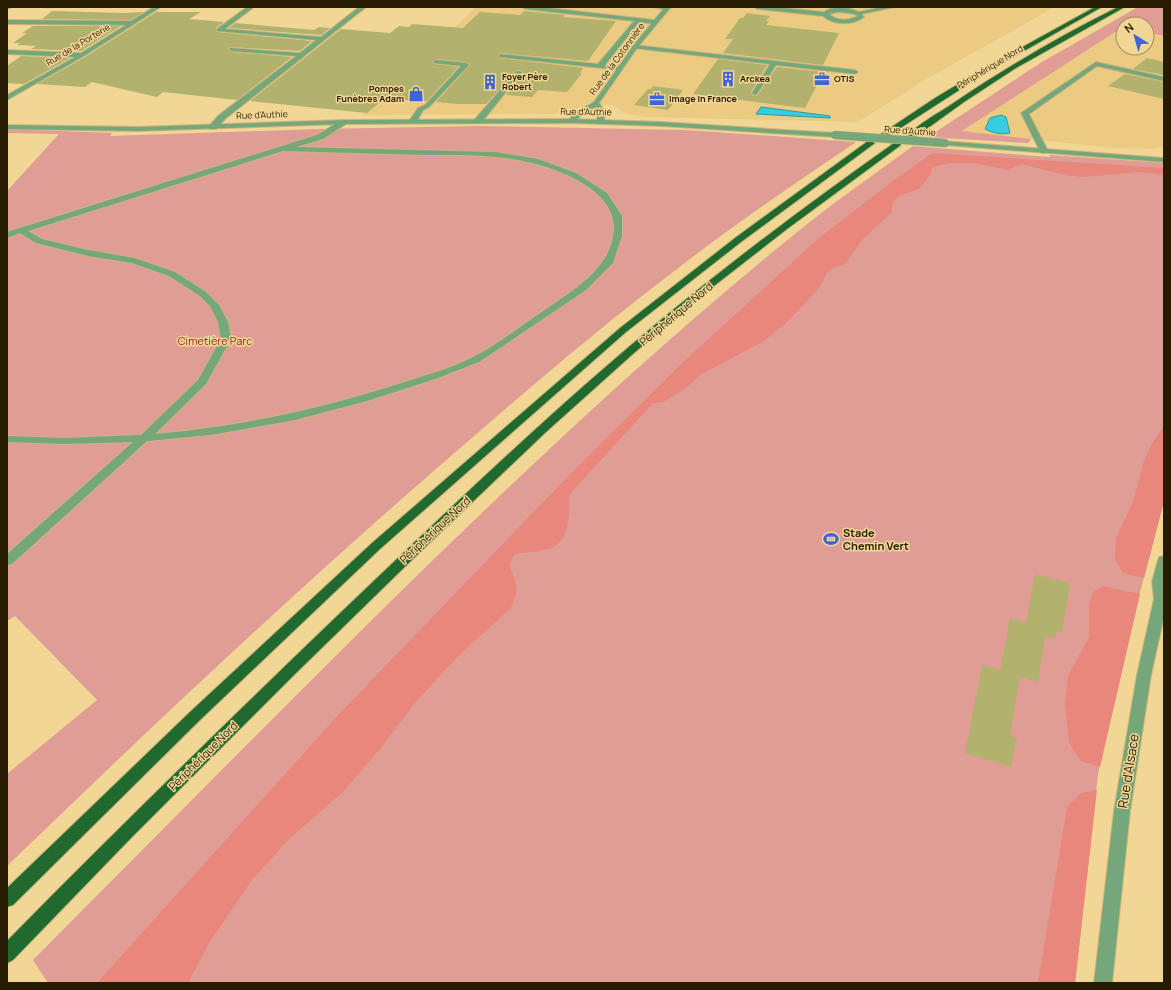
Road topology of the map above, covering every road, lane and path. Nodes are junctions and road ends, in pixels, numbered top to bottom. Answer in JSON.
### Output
{"nodes":[{"id":1,"x":158,"y":7,"type":"edge"},
{"id":2,"x":251,"y":7,"type":"edge"},
{"id":3,"x":363,"y":7,"type":"edge"},
{"id":4,"x":525,"y":7,"type":"edge"},
{"id":5,"x":656,"y":7,"type":"edge"},
{"id":6,"x":757,"y":7,"type":"edge"},
{"id":7,"x":892,"y":7,"type":"edge"},
{"id":8,"x":1099,"y":7,"type":"edge"},
{"id":9,"x":1122,"y":7,"type":"edge"},
{"id":10,"x":668,"y":8,"type":"edge"},
{"id":11,"x":857,"y":13,"type":"junction"},
{"id":12,"x":825,"y":14,"type":"junction"},
{"id":13,"x":638,"y":20,"type":"junction"},
{"id":14,"x":7,"y":22,"type":"edge"},
{"id":15,"x":655,"y":22,"type":"junction"},
{"id":16,"x":131,"y":23,"type":"junction"},
{"id":17,"x":321,"y":39,"type":"junction"},
{"id":18,"x":635,"y":47,"type":"junction"},
{"id":19,"x":232,"y":49,"type":"dead end"},
{"id":20,"x":7,"y":52,"type":"edge"},
{"id":21,"x":82,"y":55,"type":"junction"},
{"id":22,"x":301,"y":55,"type":"junction"},
{"id":23,"x":501,"y":56,"type":"dead end"},
{"id":24,"x":436,"y":62,"type":"dead end"},
{"id":25,"x":774,"y":63,"type":"junction"},
{"id":26,"x":600,"y":66,"type":"junction"},
{"id":27,"x":620,"y":68,"type":"junction"},
{"id":28,"x":519,"y":72,"type":"dead end"},
{"id":29,"x":855,"y":72,"type":"dead end"},
{"id":30,"x":1164,"y":79,"type":"edge"},
{"id":31,"x":7,"y":92,"type":"edge"},
{"id":32,"x":17,"y":92,"type":"junction"},
{"id":33,"x":755,"y":93,"type":"dead end"},
{"id":34,"x":7,"y":98,"type":"edge"},
{"id":35,"x":596,"y":103,"type":"junction"},
{"id":36,"x":413,"y":121,"type":"junction"},
{"id":37,"x":478,"y":121,"type":"junction"},
{"id":38,"x":573,"y":121,"type":"junction"},
{"id":39,"x":346,"y":122,"type":"junction"},
{"id":40,"x":601,"y":122,"type":"junction"},
{"id":41,"x":7,"y":127,"type":"edge"},
{"id":42,"x":213,"y":127,"type":"junction"},
{"id":43,"x":885,"y":134,"type":"dead end"},
{"id":44,"x":910,"y":136,"type":"dead end"},
{"id":45,"x":871,"y":143,"type":"dead end"},
{"id":46,"x":896,"y":145,"type":"dead end"},
{"id":47,"x":280,"y":149,"type":"junction"},
{"id":48,"x":1044,"y":151,"type":"junction"},
{"id":49,"x":1164,"y":160,"type":"edge"},
{"id":50,"x":21,"y":230,"type":"junction"},
{"id":51,"x":7,"y":235,"type":"edge"},
{"id":52,"x":144,"y":438,"type":"junction"},
{"id":53,"x":7,"y":439,"type":"edge"},
{"id":54,"x":1164,"y":560,"type":"edge"},
{"id":55,"x":7,"y":561,"type":"edge"},
{"id":56,"x":1162,"y":591,"type":"edge"},
{"id":57,"x":7,"y":899,"type":"edge"},
{"id":58,"x":7,"y":954,"type":"edge"},
{"id":59,"x":1103,"y":983,"type":"edge"}],
"edges":[{"from":1,"to":16,"type":"street","name":"Rue de la Porterie"},
{"from":2,"to":17,"type":"street"},
{"from":3,"to":17,"type":"street"},
{"from":4,"to":13,"type":"street"},
{"from":5,"to":10,"type":"street"},
{"from":6,"to":12,"type":"street"},
{"from":7,"to":11,"type":"street"},
{"from":8,"to":43,"type":"highway","name":"Périphérique Nord"},
{"from":9,"to":44,"type":"highway","name":"Périphérique Nord"},
{"from":10,"to":15,"type":"street","name":"Rue de la Cotonnière"},
{"from":11,"to":12,"type":"street"},
{"from":11,"to":12,"type":"street"},
{"from":13,"to":15,"type":"street"},
{"from":13,"to":26,"type":"street"},
{"from":14,"to":16,"type":"street"},
{"from":15,"to":18,"type":"street","name":"Rue de la Cotonnière"},
{"from":16,"to":21,"type":"street","name":"Rue de la Porterie"},
{"from":17,"to":22,"type":"street"},
{"from":18,"to":25,"type":"street"},
{"from":18,"to":27,"type":"street","name":"Rue de la Cotonnière"},
{"from":19,"to":22,"type":"street"},
{"from":20,"to":21,"type":"street"},
{"from":21,"to":32,"type":"street","name":"Rue de la Porterie"},
{"from":22,"to":42,"type":"street"},
{"from":23,"to":26,"type":"street"},
{"from":24,"to":36,"type":"street"},
{"from":25,"to":29,"type":"street"},
{"from":25,"to":33,"type":"street"},
{"from":26,"to":27,"type":"street"},
{"from":27,"to":35,"type":"street","name":"Rue de la Cotonnière"},
{"from":28,"to":37,"type":"street"},
{"from":30,"to":48,"type":"street"},
{"from":31,"to":32,"type":"street"},
{"from":32,"to":34,"type":"street","name":"Rue de la Porterie"},
{"from":35,"to":38,"type":"street","name":"Rue de la Cotonnière"},
{"from":35,"to":40,"type":"street","name":"Rue de la Cotonnière"},
{"from":36,"to":37,"type":"street","name":"Rue d'Authie"},
{"from":36,"to":39,"type":"street","name":"Rue d'Authie"},
{"from":37,"to":38,"type":"street","name":"Rue d'Authie"},
{"from":38,"to":40,"type":"street","name":"Rue d'Authie"},
{"from":39,"to":42,"type":"street","name":"Rue d'Authie"},
{"from":39,"to":47,"type":"street"},
{"from":40,"to":48,"type":"street","name":"Rue d'Authie","bridge":true},
{"from":41,"to":42,"type":"street","name":"Rue d'Authie"},
{"from":45,"to":57,"type":"highway","name":"Périphérique Nord"},
{"from":46,"to":58,"type":"highway","name":"Périphérique Nord"},
{"from":47,"to":50,"type":"street"},
{"from":47,"to":52,"type":"street"},
{"from":48,"to":49,"type":"street","name":"Rue d'Authie"},
{"from":50,"to":51,"type":"street"},
{"from":50,"to":52,"type":"street"},
{"from":52,"to":53,"type":"street"},
{"from":52,"to":55,"type":"street"},
{"from":54,"to":56,"type":"street","name":"Rue d'Alsace"},
{"from":56,"to":59,"type":"street","name":"Rue d'Alsace"}]}
